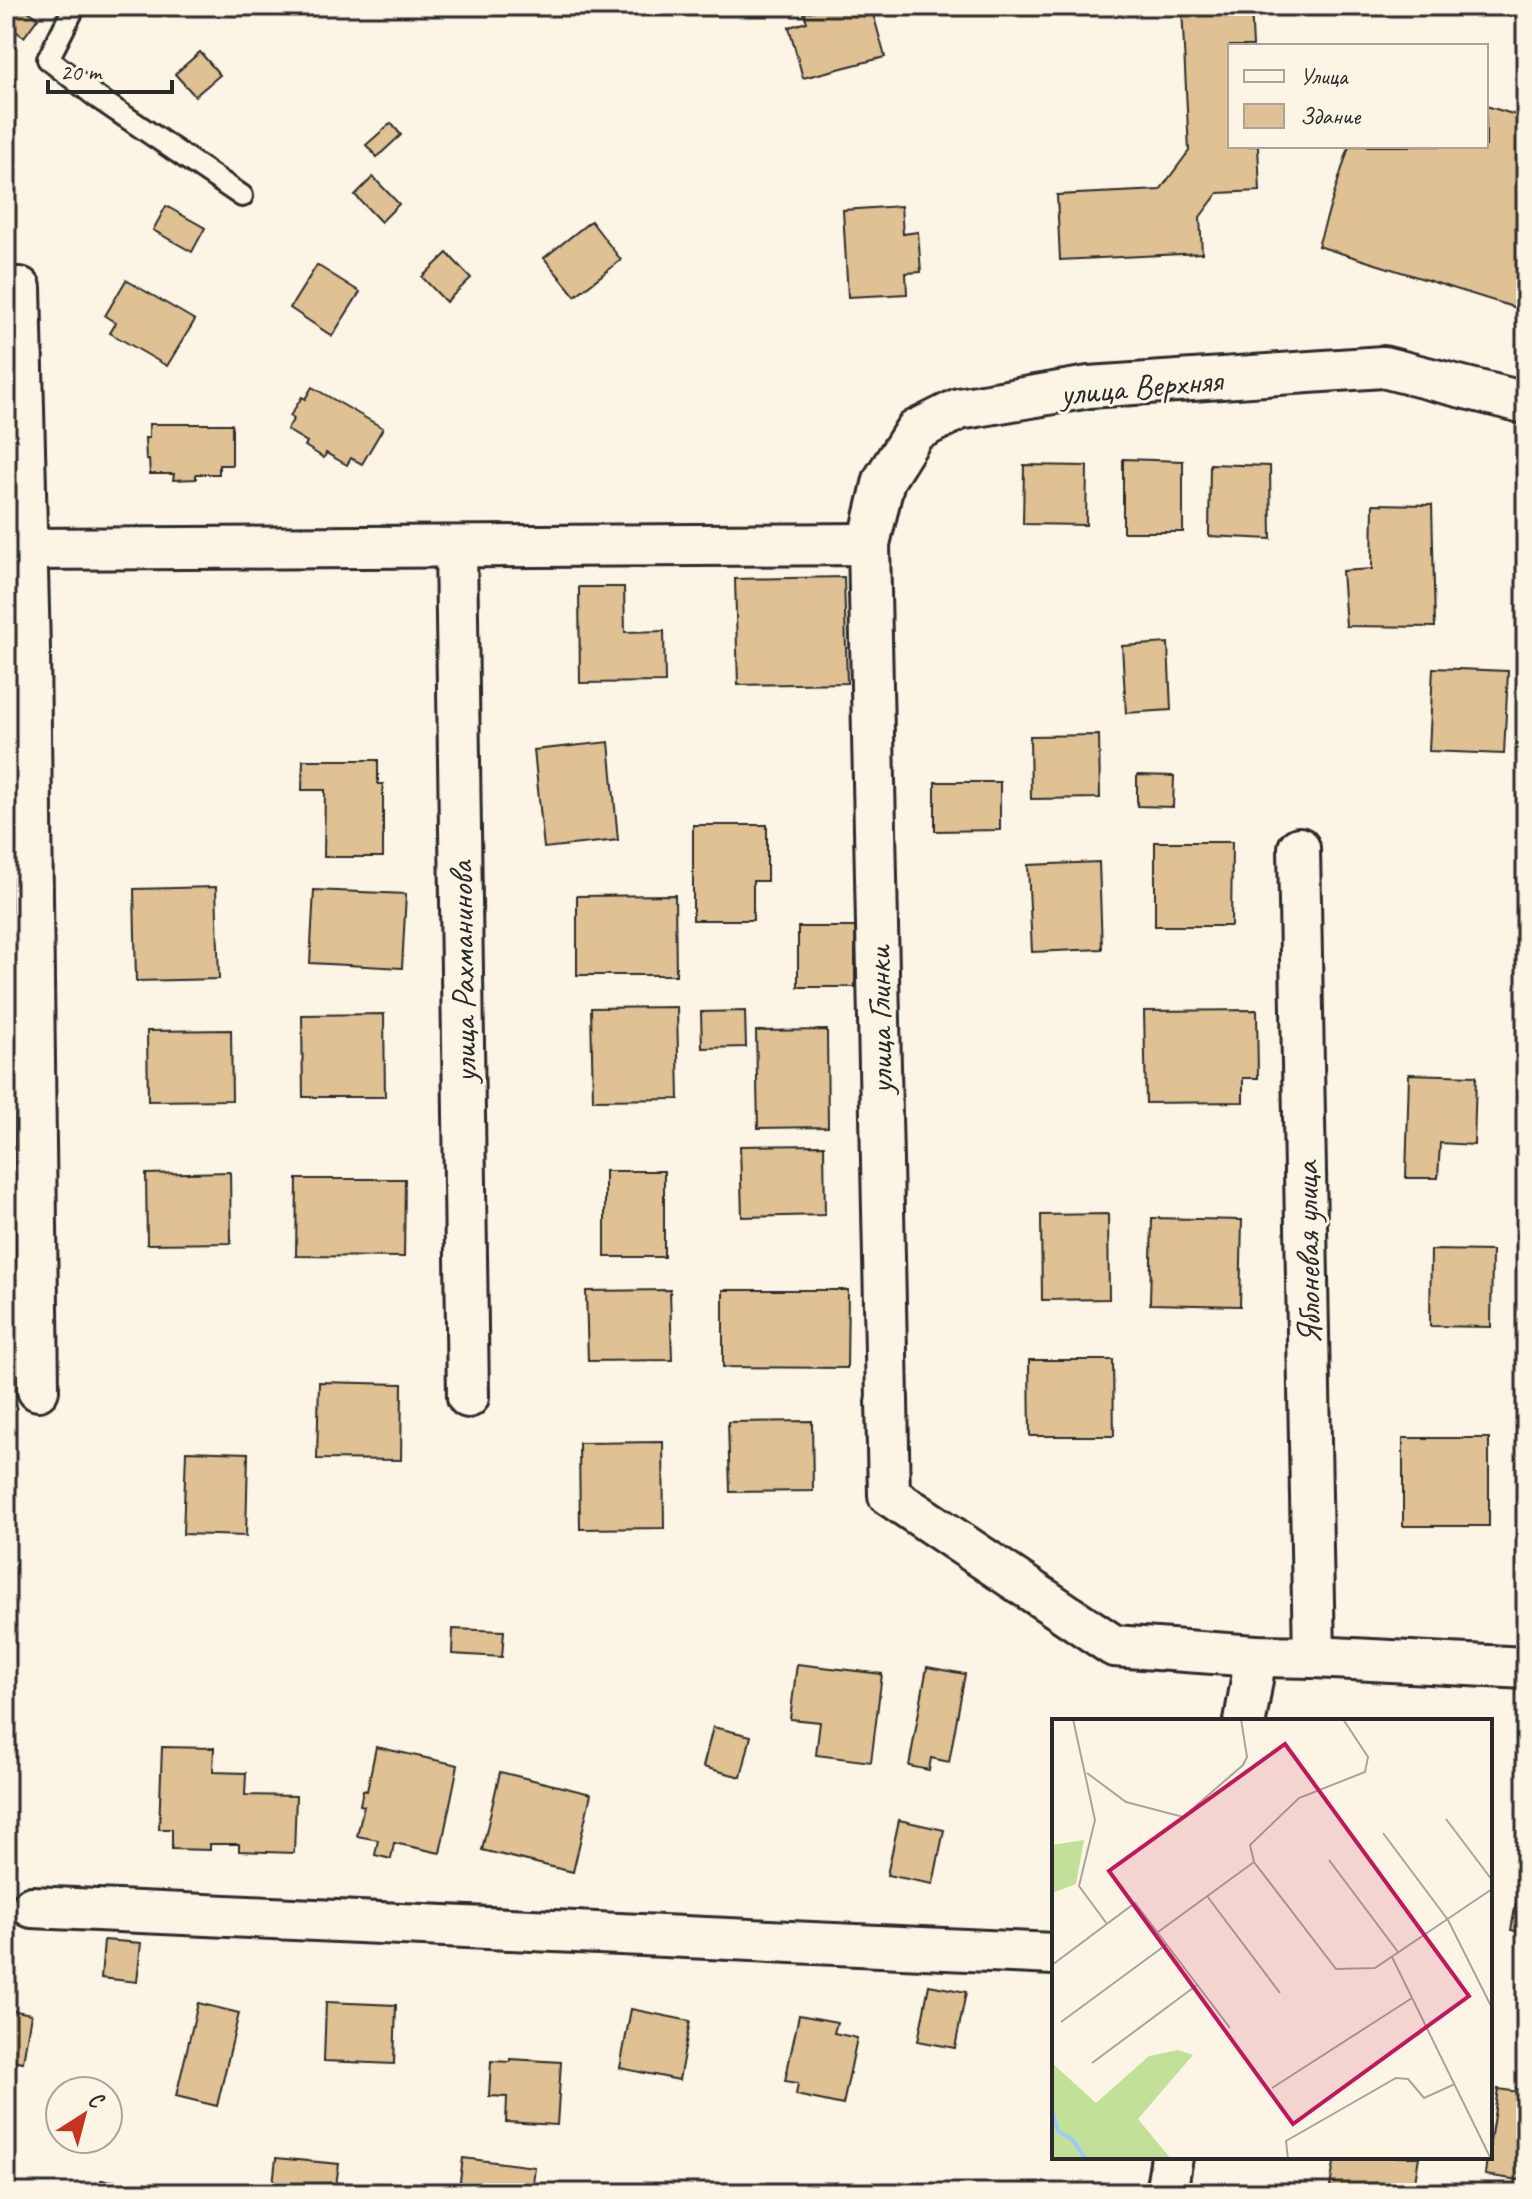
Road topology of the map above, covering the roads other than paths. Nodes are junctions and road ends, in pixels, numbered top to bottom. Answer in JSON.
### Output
{"nodes":[{"id":1,"x":75,"y":6,"type":"edge"},
{"id":2,"x":242,"y":196,"type":"dead end"},
{"id":3,"x":13,"y":288,"type":"edge"},
{"id":4,"x":1510,"y":399,"type":"edge"},
{"id":5,"x":869,"y":544,"type":"junction"},
{"id":6,"x":456,"y":547,"type":"junction"},
{"id":7,"x":27,"y":549,"type":"junction"},
{"id":8,"x":17,"y":650,"type":"edge"},
{"id":9,"x":1299,"y":848,"type":"dead end"},
{"id":10,"x":20,"y":1010,"type":"edge"},
{"id":11,"x":38,"y":1390,"type":"dead end"},
{"id":12,"x":468,"y":1397,"type":"dead end"},
{"id":13,"x":1256,"y":1656,"type":"junction"},
{"id":14,"x":1314,"y":1657,"type":"junction"},
{"id":15,"x":1526,"y":1668,"type":"edge"},
{"id":16,"x":1245,"y":1719,"type":"edge"},
{"id":17,"x":32,"y":1907,"type":"dead end"},
{"id":18,"x":1052,"y":1954,"type":"edge"},
{"id":19,"x":1172,"y":2159,"type":"edge"},
{"id":20,"x":1166,"y":2193,"type":"edge"}],
"edges":[{"from":1,"to":2,"type":"lane"},
{"from":3,"to":7,"type":"street"},
{"from":4,"to":5,"type":"street","name":"улица Верхняя"},
{"from":5,"to":6,"type":"street"},
{"from":5,"to":13,"type":"street","name":"улица Глинки"},
{"from":6,"to":7,"type":"street"},
{"from":6,"to":12,"type":"street","name":"улица Рахманинова"},
{"from":7,"to":8,"type":"street"},
{"from":8,"to":10,"type":"street"},
{"from":9,"to":14,"type":"street","name":"Яблоневая улица"},
{"from":10,"to":11,"type":"street"},
{"from":13,"to":14,"type":"street"},
{"from":13,"to":16,"type":"street"},
{"from":14,"to":15,"type":"street"},
{"from":17,"to":18,"type":"street"},
{"from":19,"to":20,"type":"street"}]}
